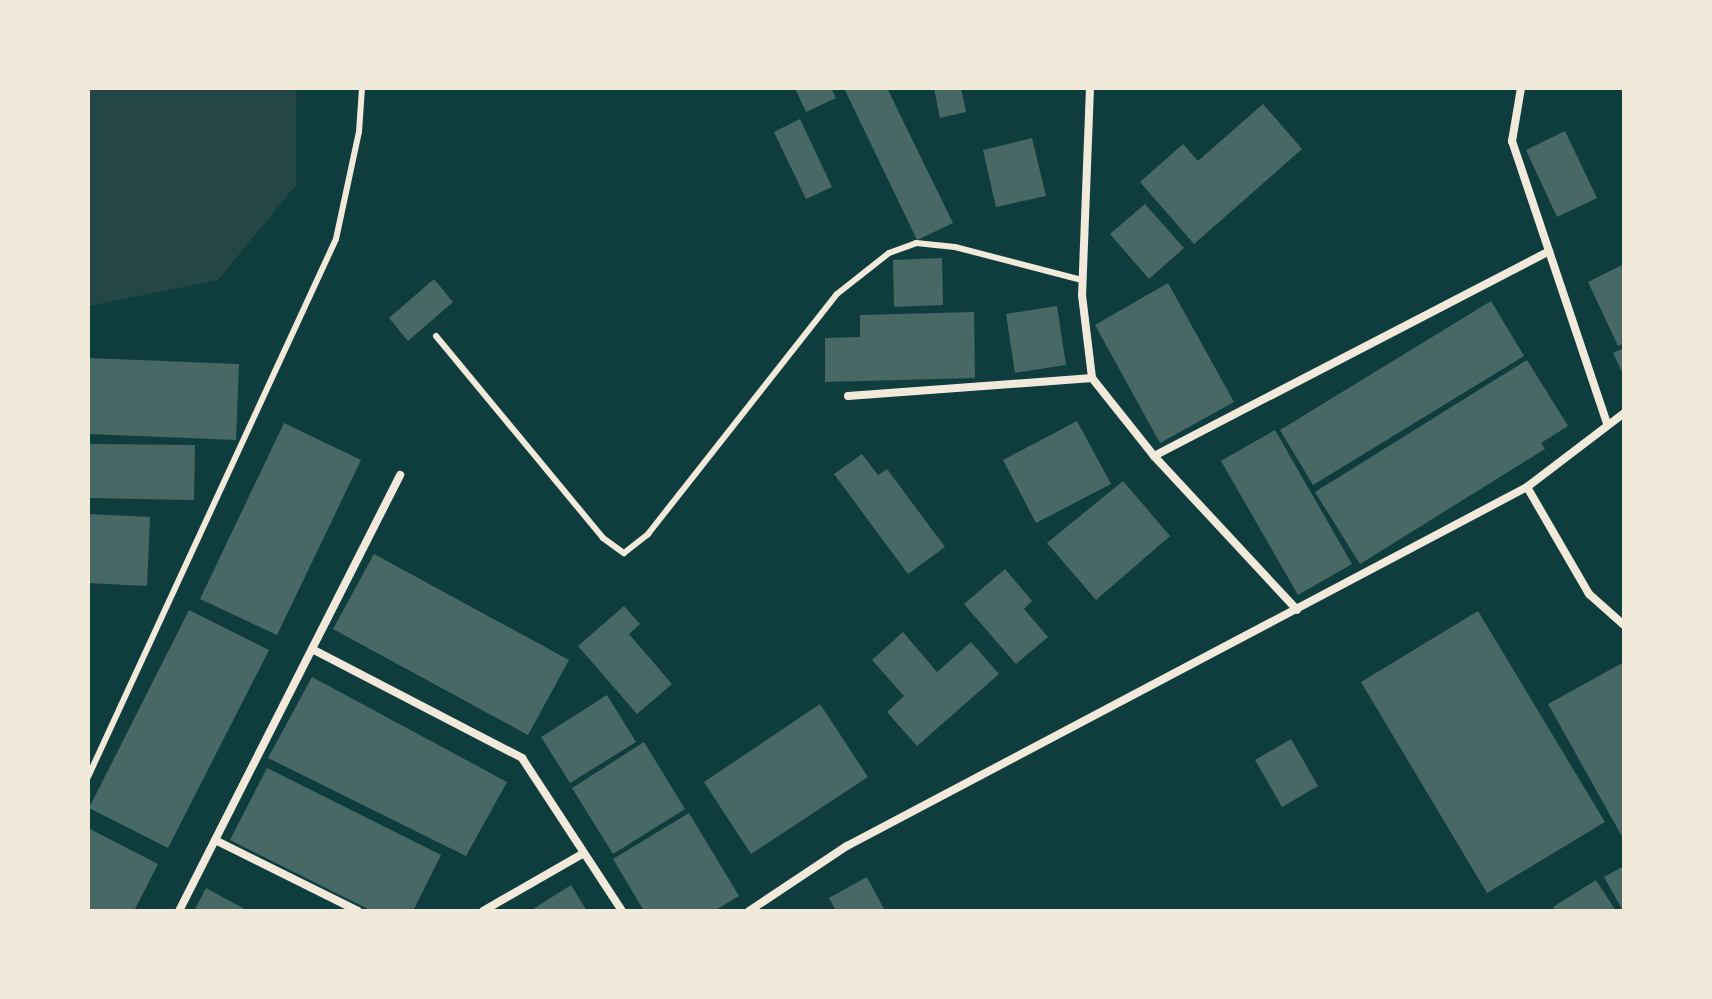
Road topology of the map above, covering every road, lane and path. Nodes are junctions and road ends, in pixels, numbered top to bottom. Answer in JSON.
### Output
{"nodes":[{"id":1,"x":362,"y":88,"type":"edge"},
{"id":2,"x":1090,"y":88,"type":"edge"},
{"id":3,"x":1521,"y":88,"type":"edge"},
{"id":4,"x":1549,"y":251,"type":"junction"},
{"id":5,"x":1082,"y":280,"type":"junction"},
{"id":6,"x":436,"y":336,"type":"dead end"},
{"id":7,"x":1092,"y":378,"type":"junction"},
{"id":8,"x":848,"y":396,"type":"dead end"},
{"id":9,"x":1624,"y":413,"type":"edge"},
{"id":10,"x":1607,"y":423,"type":"junction"},
{"id":11,"x":1154,"y":456,"type":"junction"},
{"id":12,"x":400,"y":475,"type":"dead end"},
{"id":13,"x":1527,"y":487,"type":"junction"},
{"id":14,"x":1297,"y":610,"type":"junction"},
{"id":15,"x":1624,"y":625,"type":"edge"},
{"id":16,"x":312,"y":649,"type":"junction"},
{"id":17,"x":88,"y":777,"type":"edge"},
{"id":18,"x":215,"y":840,"type":"junction"},
{"id":19,"x":584,"y":853,"type":"junction"},
{"id":20,"x":179,"y":911,"type":"edge"},
{"id":21,"x":358,"y":911,"type":"edge"},
{"id":22,"x":483,"y":911,"type":"edge"},
{"id":23,"x":622,"y":911,"type":"edge"},
{"id":24,"x":749,"y":911,"type":"edge"}],
"edges":[{"from":1,"to":17,"type":"lane"},
{"from":2,"to":5,"type":"street"},
{"from":3,"to":4,"type":"street"},
{"from":4,"to":10,"type":"street"},
{"from":4,"to":11,"type":"street"},
{"from":5,"to":6,"type":"lane"},
{"from":5,"to":7,"type":"street"},
{"from":7,"to":8,"type":"street"},
{"from":7,"to":11,"type":"street"},
{"from":9,"to":10,"type":"street"},
{"from":10,"to":13,"type":"street"},
{"from":11,"to":14,"type":"street"},
{"from":12,"to":16,"type":"street"},
{"from":13,"to":14,"type":"street"},
{"from":13,"to":15,"type":"street"},
{"from":14,"to":24,"type":"street"},
{"from":16,"to":18,"type":"street"},
{"from":16,"to":19,"type":"street"},
{"from":18,"to":20,"type":"street"},
{"from":18,"to":21,"type":"street"},
{"from":19,"to":22,"type":"street"},
{"from":19,"to":23,"type":"street"}]}
